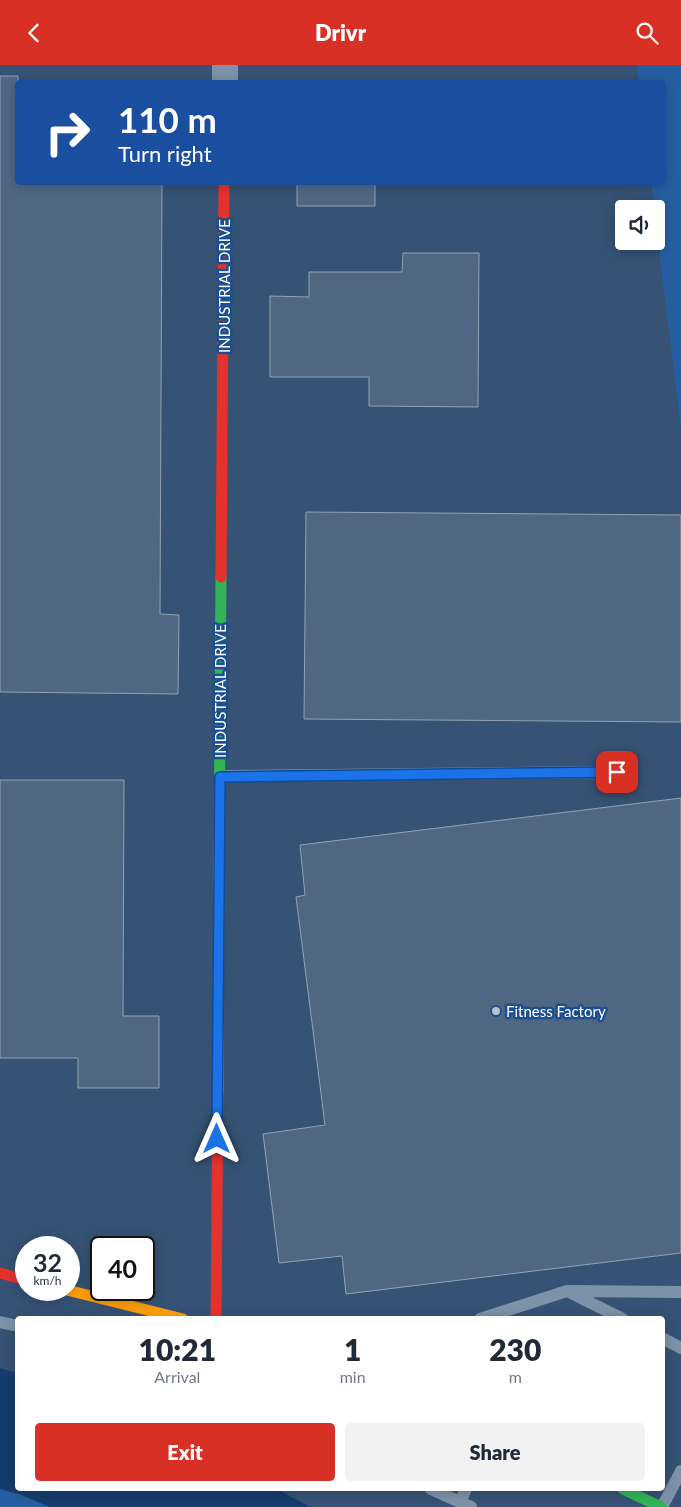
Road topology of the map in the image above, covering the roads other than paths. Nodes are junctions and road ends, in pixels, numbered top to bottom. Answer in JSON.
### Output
{"nodes":[{"id":1,"x":225,"y":65,"type":"edge"},
{"id":2,"x":225,"y":80,"type":"edge"},
{"id":3,"x":224,"y":185,"type":"edge"},
{"id":4,"x":617,"y":772,"type":"dead end"},
{"id":5,"x":220,"y":777,"type":"junction"},
{"id":6,"x":0,"y":1273,"type":"edge"},
{"id":7,"x":15,"y":1277,"type":"edge"},
{"id":8,"x":567,"y":1291,"type":"junction"},
{"id":9,"x":681,"y":1292,"type":"edge"},
{"id":10,"x":80,"y":1293,"type":"edge"},
{"id":11,"x":171,"y":1316,"type":"edge"},
{"id":12,"x":216,"y":1316,"type":"edge"},
{"id":13,"x":489,"y":1316,"type":"edge"},
{"id":14,"x":617,"y":1316,"type":"edge"},
{"id":15,"x":0,"y":1322,"type":"edge"},
{"id":16,"x":15,"y":1325,"type":"edge"},
{"id":17,"x":665,"y":1340,"type":"edge"},
{"id":18,"x":681,"y":1348,"type":"edge"},
{"id":19,"x":681,"y":1471,"type":"edge"},
{"id":20,"x":436,"y":1491,"type":"edge"},
{"id":21,"x":466,"y":1491,"type":"edge"},
{"id":22,"x":627,"y":1491,"type":"edge"},
{"id":23,"x":466,"y":1504,"type":"edge"},
{"id":24,"x":662,"y":1507,"type":"edge"}],
"edges":[{"from":1,"to":2,"type":"street"},
{"from":3,"to":5,"type":"street","name":"INDUSTRIAL DRIVE"},
{"from":4,"to":5,"type":"lane"},
{"from":5,"to":12,"type":"street","name":"INDUSTRIAL DRIVE"},
{"from":6,"to":7,"type":"street"},
{"from":8,"to":9,"type":"lane"},
{"from":8,"to":13,"type":"lane"},
{"from":8,"to":14,"type":"lane"},
{"from":10,"to":11,"type":"street"},
{"from":15,"to":16,"type":"lane"},
{"from":17,"to":18,"type":"lane"},
{"from":19,"to":24,"type":"lane"},
{"from":20,"to":23,"type":"lane"},
{"from":21,"to":23,"type":"lane"},
{"from":22,"to":24,"type":"street"}]}
